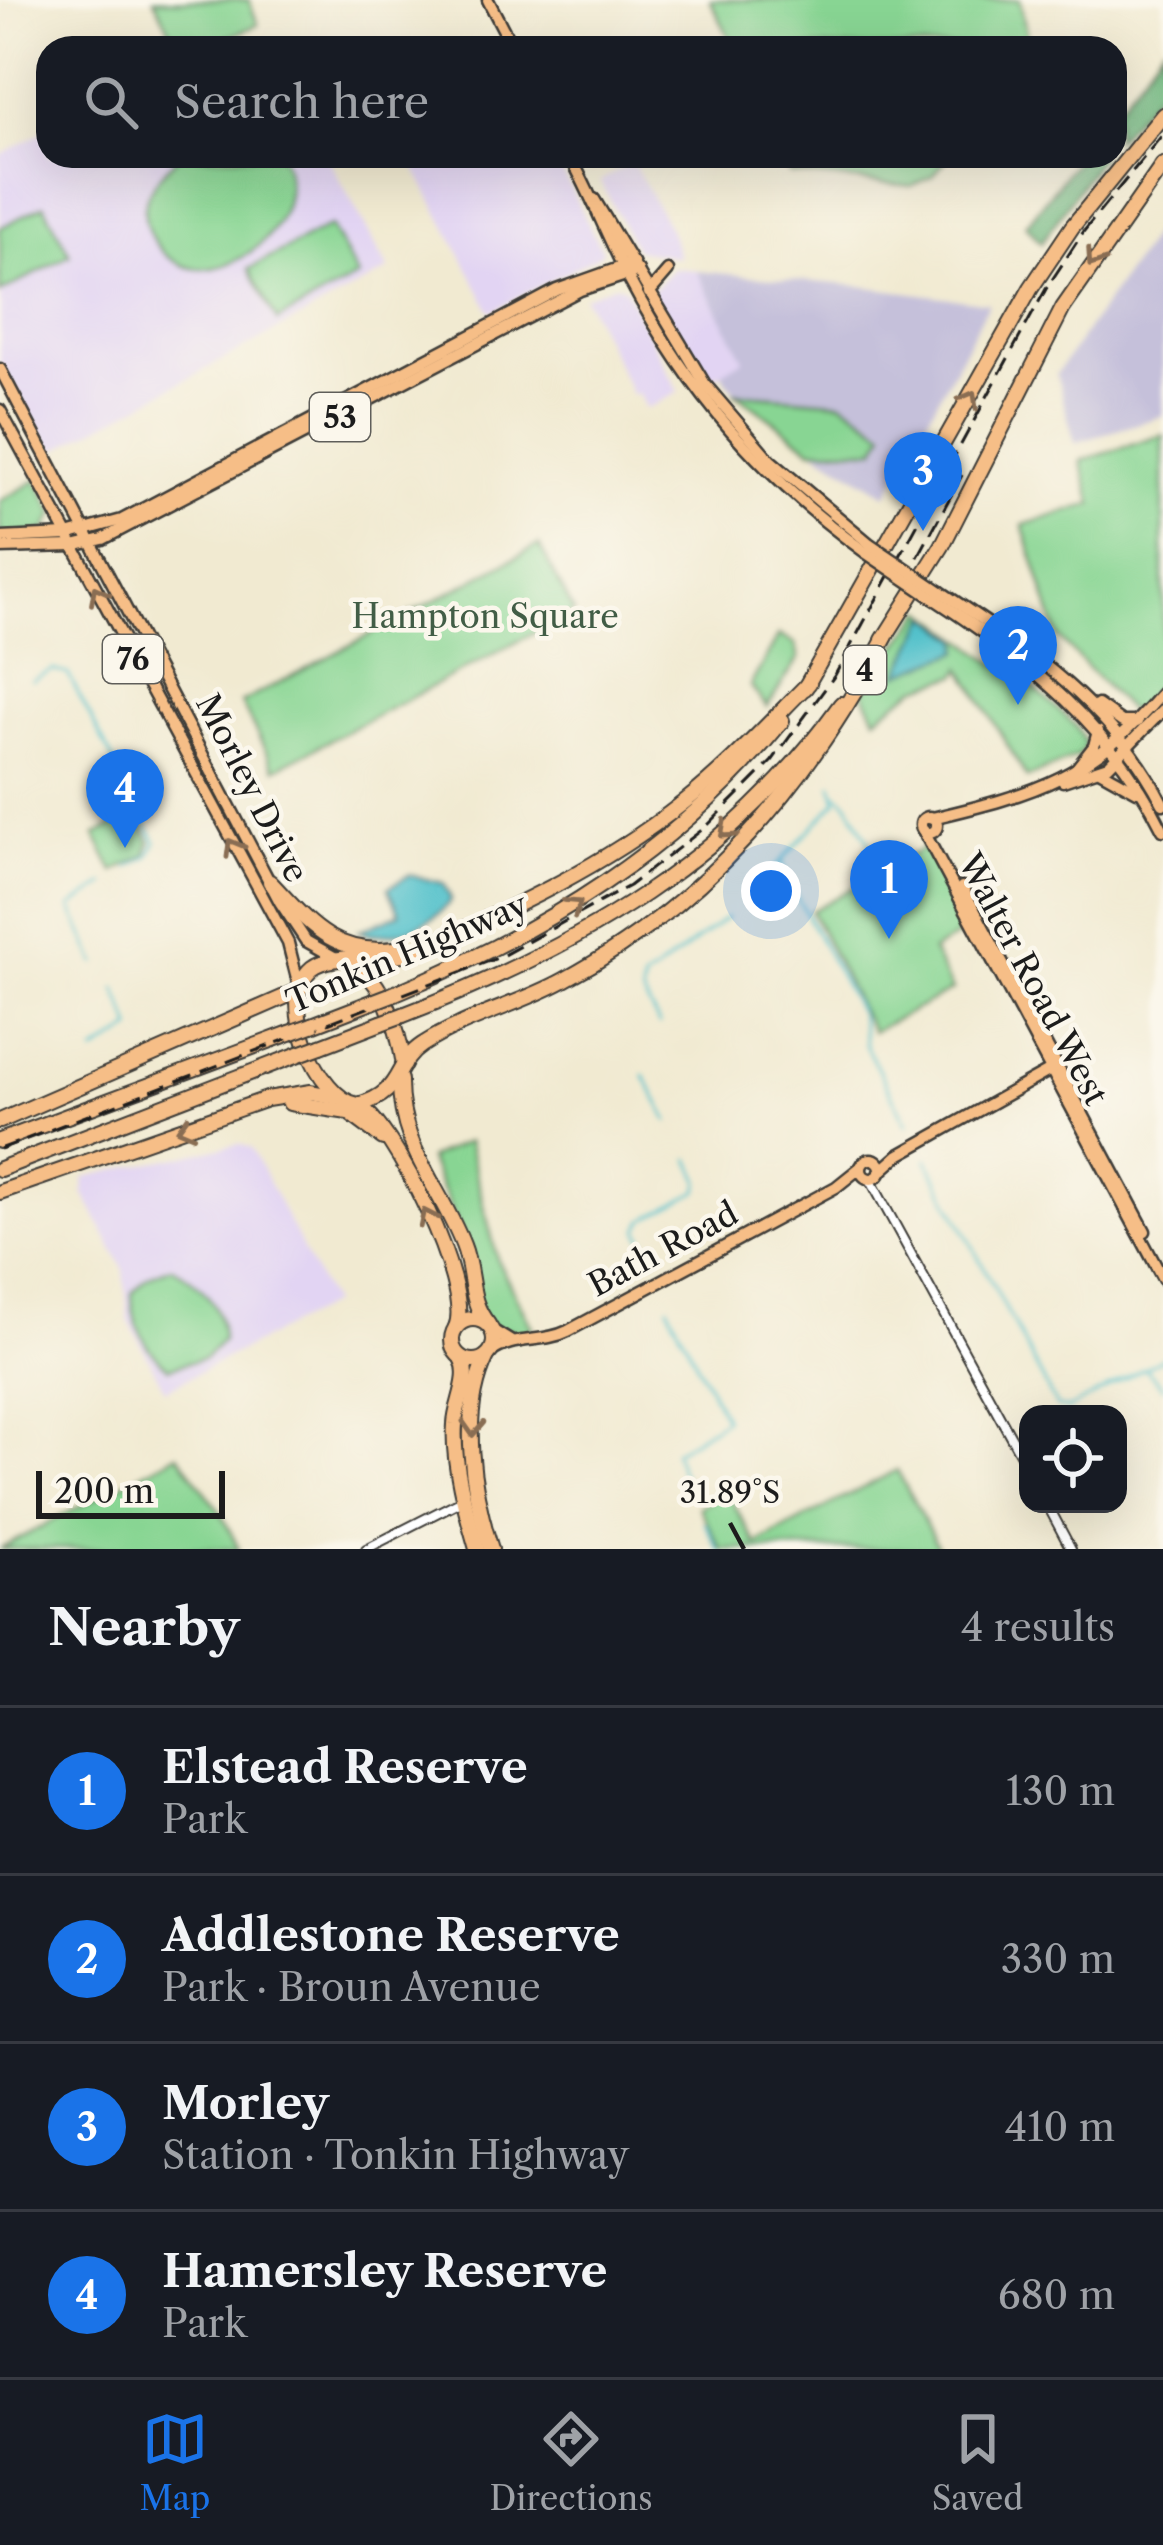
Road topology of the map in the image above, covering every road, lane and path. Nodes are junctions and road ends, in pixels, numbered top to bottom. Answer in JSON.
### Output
{"nodes":[{"id":1,"x":488,"y":0,"type":"edge"},
{"id":2,"x":507,"y":36,"type":"edge"},
{"id":3,"x":1163,"y":116,"type":"edge"},
{"id":4,"x":1127,"y":160,"type":"edge"},
{"id":5,"x":1163,"y":165,"type":"edge"},
{"id":6,"x":577,"y":168,"type":"edge"},
{"id":7,"x":1120,"y":168,"type":"edge"},
{"id":8,"x":1163,"y":174,"type":"edge"},
{"id":9,"x":1142,"y":194,"type":"junction"},
{"id":10,"x":592,"y":196,"type":"junction"},
{"id":11,"x":614,"y":248,"type":"junction"},
{"id":12,"x":630,"y":268,"type":"junction"},
{"id":13,"x":668,"y":271,"type":"dead end"},
{"id":14,"x":591,"y":275,"type":"junction"},
{"id":15,"x":649,"y":292,"type":"junction"},
{"id":16,"x":0,"y":370,"type":"edge"},
{"id":17,"x":0,"y":410,"type":"edge"},
{"id":18,"x":56,"y":514,"type":"junction"},
{"id":19,"x":131,"y":526,"type":"junction"},
{"id":20,"x":85,"y":531,"type":"junction"},
{"id":21,"x":35,"y":537,"type":"junction"},
{"id":22,"x":0,"y":538,"type":"edge"},
{"id":23,"x":70,"y":541,"type":"junction"},
{"id":24,"x":92,"y":543,"type":"junction"},
{"id":25,"x":0,"y":548,"type":"edge"},
{"id":26,"x":867,"y":548,"type":"junction"},
{"id":27,"x":100,"y":558,"type":"junction"},
{"id":28,"x":939,"y":596,"type":"junction"},
{"id":29,"x":886,"y":636,"type":"junction"},
{"id":30,"x":809,"y":683,"type":"junction"},
{"id":31,"x":1163,"y":692,"type":"edge"},
{"id":32,"x":1081,"y":693,"type":"junction"},
{"id":33,"x":1163,"y":710,"type":"edge"},
{"id":34,"x":1143,"y":724,"type":"junction"},
{"id":35,"x":1098,"y":731,"type":"junction"},
{"id":36,"x":1126,"y":743,"type":"junction"},
{"id":37,"x":1116,"y":753,"type":"junction"},
{"id":38,"x":1142,"y":767,"type":"junction"},
{"id":39,"x":1100,"y":771,"type":"junction"},
{"id":40,"x":1065,"y":778,"type":"junction"},
{"id":41,"x":1148,"y":802,"type":"junction"},
{"id":42,"x":1163,"y":803,"type":"edge"},
{"id":43,"x":1163,"y":830,"type":"edge"},
{"id":44,"x":270,"y":883,"type":"junction"},
{"id":45,"x":442,"y":938,"type":"junction"},
{"id":46,"x":341,"y":960,"type":"junction"},
{"id":47,"x":298,"y":990,"type":"junction"},
{"id":48,"x":1057,"y":1071,"type":"junction"},
{"id":49,"x":402,"y":1074,"type":"junction"},
{"id":50,"x":337,"y":1097,"type":"junction"},
{"id":51,"x":358,"y":1105,"type":"junction"},
{"id":52,"x":248,"y":1107,"type":"junction"},
{"id":53,"x":0,"y":1121,"type":"edge"},
{"id":54,"x":0,"y":1141,"type":"edge"},
{"id":55,"x":400,"y":1162,"type":"junction"},
{"id":56,"x":0,"y":1169,"type":"edge"},
{"id":57,"x":872,"y":1172,"type":"junction"},
{"id":58,"x":0,"y":1192,"type":"edge"},
{"id":59,"x":1163,"y":1265,"type":"edge"},
{"id":60,"x":1163,"y":1280,"type":"edge"},
{"id":61,"x":456,"y":1327,"type":"junction"},
{"id":62,"x":490,"y":1327,"type":"junction"},
{"id":63,"x":510,"y":1341,"type":"junction"},
{"id":64,"x":489,"y":1355,"type":"junction"},
{"id":65,"x":460,"y":1358,"type":"junction"},
{"id":66,"x":1019,"y":1451,"type":"edge"},
{"id":67,"x":472,"y":1500,"type":"junction"},
{"id":68,"x":1052,"y":1513,"type":"edge"},
{"id":69,"x":366,"y":1549,"type":"edge"},
{"id":70,"x":477,"y":1549,"type":"edge"},
{"id":71,"x":491,"y":1549,"type":"edge"},
{"id":72,"x":1071,"y":1549,"type":"edge"}],
"edges":[{"from":1,"to":2,"type":"main road"},
{"from":4,"to":3,"type":"highway","name":"Tonkin Highway","number":"4","one_way":true},
{"from":5,"to":9,"type":"highway","name":"Tonkin Highway","number":"4"},
{"from":6,"to":10,"type":"main road"},
{"from":30,"to":7,"type":"highway","name":"Tonkin Highway","number":"4","one_way":true},
{"from":8,"to":9,"type":"highway"},
{"from":9,"to":29,"type":"highway","name":"Tonkin Highway","number":"4","one_way":true},
{"from":10,"to":11,"type":"main road"},
{"from":10,"to":12,"type":"main road"},
{"from":11,"to":12,"type":"main road"},
{"from":11,"to":14,"type":"main road"},
{"from":12,"to":14,"type":"main road","number":"53"},
{"from":12,"to":15,"type":"main road"},
{"from":12,"to":19,"type":"main road","number":"53"},
{"from":12,"to":26,"type":"main road"},
{"from":13,"to":15,"type":"main road"},
{"from":14,"to":20,"type":"main road","number":"53"},
{"from":15,"to":26,"type":"main road"},
{"from":16,"to":20,"type":"main road","name":"Morley Drive","number":"76"},
{"from":17,"to":18,"type":"main road","name":"Morley Drive","number":"76"},
{"from":18,"to":21,"type":"main road"},
{"from":18,"to":23,"type":"main road","name":"Morley Drive","number":"76"},
{"from":19,"to":24,"type":"main road","number":"53"},
{"from":19,"to":27,"type":"main road"},
{"from":20,"to":23,"type":"main road","number":"53"},
{"from":20,"to":24,"type":"main road","name":"Morley Drive","number":"76"},
{"from":21,"to":22,"type":"main road","number":"53"},
{"from":21,"to":23,"type":"main road","number":"53"},
{"from":23,"to":24,"type":"main road","number":"53"},
{"from":23,"to":25,"type":"main road","number":"53"},
{"from":47,"to":23,"type":"main road","name":"Morley Drive","number":"76","one_way":true},
{"from":24,"to":27,"type":"main road","name":"Morley Drive","number":"76"},
{"from":26,"to":28,"type":"main road","bridge":true},
{"from":27,"to":44,"type":"main road","name":"Morley Drive","number":"76"},
{"from":28,"to":32,"type":"main road"},
{"from":28,"to":35,"type":"main road"},
{"from":29,"to":49,"type":"highway"},
{"from":29,"to":56,"type":"highway","name":"Tonkin Highway","number":"4","one_way":true,"bridge":true},
{"from":30,"to":45,"type":"highway"},
{"from":54,"to":30,"type":"highway","name":"Tonkin Highway","number":"4","one_way":true,"bridge":true},
{"from":31,"to":34,"type":"main road"},
{"from":32,"to":34,"type":"main road"},
{"from":32,"to":36,"type":"main road"},
{"from":33,"to":34,"type":"main road"},
{"from":34,"to":36,"type":"main road"},
{"from":34,"to":38,"type":"main road"},
{"from":35,"to":37,"type":"main road"},
{"from":35,"to":40,"type":"main road"},
{"from":36,"to":37,"type":"main road"},
{"from":36,"to":38,"type":"main road"},
{"from":37,"to":39,"type":"main road"},
{"from":37,"to":40,"type":"main road"},
{"from":37,"to":41,"type":"main road"},
{"from":38,"to":42,"type":"main road"},
{"from":39,"to":40,"type":"main road"},
{"from":39,"to":41,"type":"main road"},
{"from":40,"to":48,"type":"main road","name":"Walter Road West"},
{"from":41,"to":43,"type":"main road"},
{"from":44,"to":45,"type":"highway"},
{"from":44,"to":46,"type":"main road","name":"Morley Drive","number":"76"},
{"from":45,"to":46,"type":"highway"},
{"from":46,"to":47,"type":"highway"},
{"from":46,"to":49,"type":"highway","number":"76"},
{"from":47,"to":50,"type":"highway","number":"76"},
{"from":47,"to":53,"type":"highway"},
{"from":48,"to":57,"type":"main road","name":"Bath Road"},
{"from":48,"to":59,"type":"main road","name":"Walter Road West"},
{"from":48,"to":60,"type":"main road","name":"Walter Road West"},
{"from":49,"to":51,"type":"highway"},
{"from":49,"to":62,"type":"highway","number":"76"},
{"from":50,"to":51,"type":"highway"},
{"from":50,"to":52,"type":"highway"},
{"from":51,"to":55,"type":"highway"},
{"from":52,"to":55,"type":"highway"},
{"from":52,"to":58,"type":"highway","one_way":true},
{"from":61,"to":55,"type":"highway","one_way":true},
{"from":57,"to":63,"type":"main road","name":"Bath Road"},
{"from":57,"to":66,"type":"street"},
{"from":61,"to":62,"type":"highway"},
{"from":61,"to":65,"type":"highway"},
{"from":62,"to":63,"type":"main road"},
{"from":62,"to":64,"type":"highway"},
{"from":63,"to":64,"type":"main road","name":"Bath Road"},
{"from":64,"to":65,"type":"highway"},
{"from":64,"to":67,"type":"highway","one_way":true},
{"from":65,"to":67,"type":"highway"},
{"from":67,"to":69,"type":"street"},
{"from":67,"to":70,"type":"highway"},
{"from":67,"to":71,"type":"highway"},
{"from":68,"to":72,"type":"street"}]}
